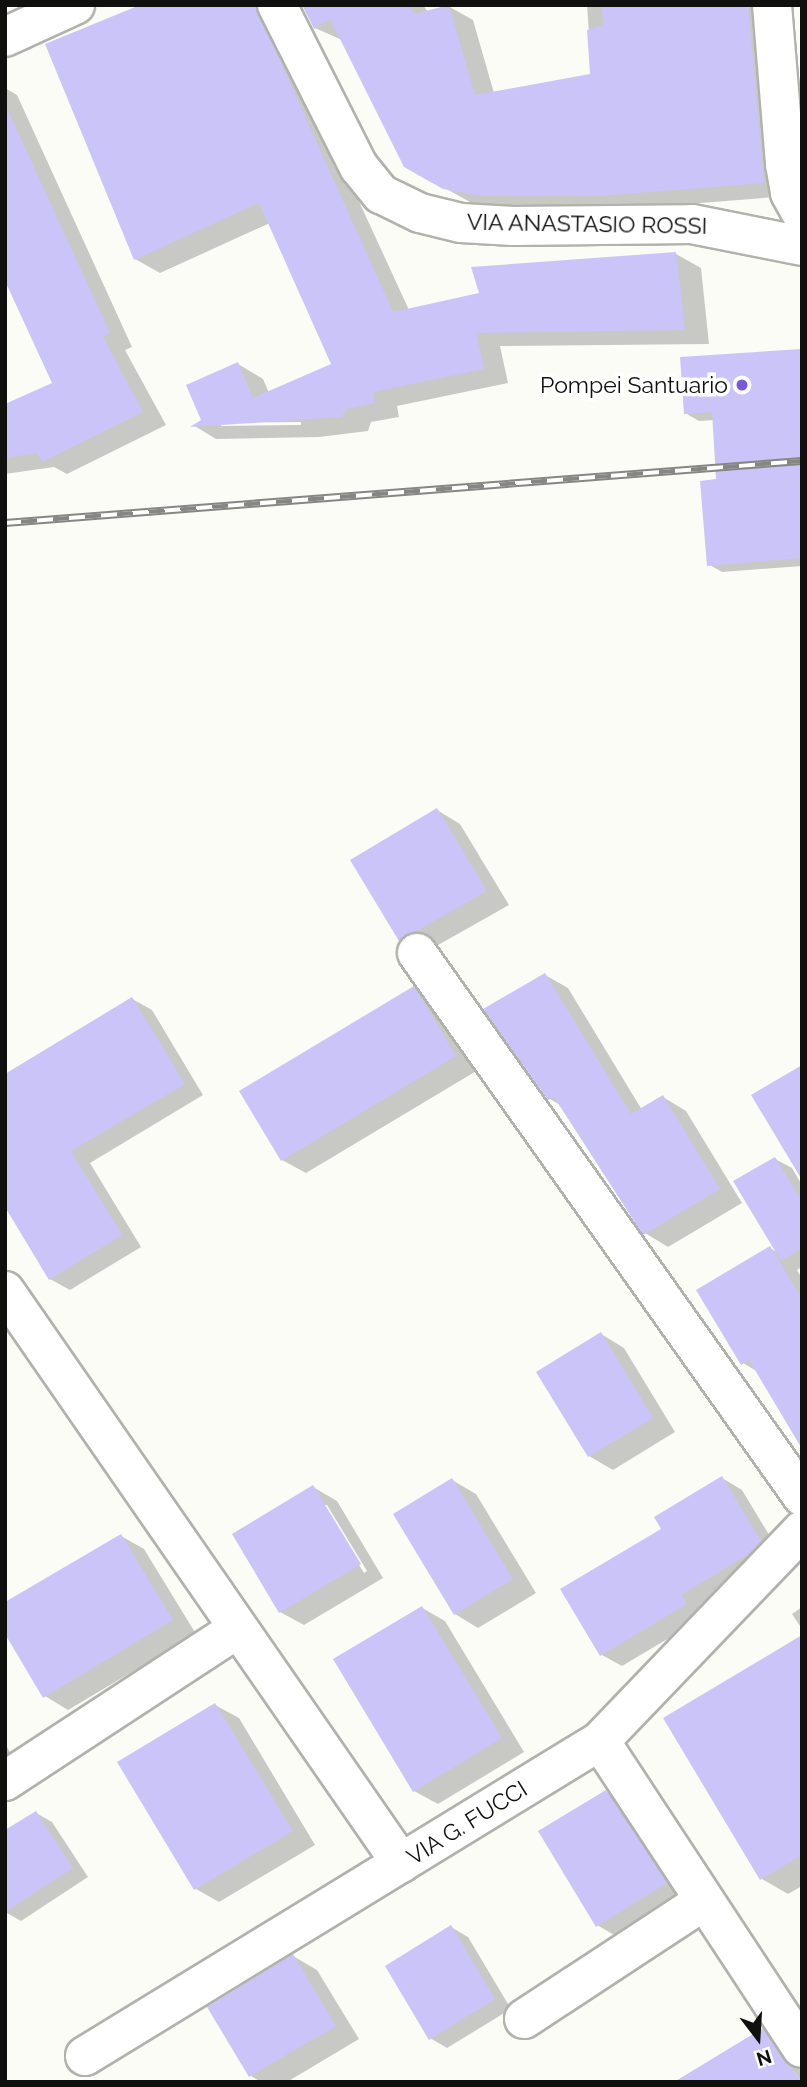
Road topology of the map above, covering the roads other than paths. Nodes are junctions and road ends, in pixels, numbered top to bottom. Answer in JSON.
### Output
{"nodes":[{"id":1,"x":75,"y":5,"type":"edge"},
{"id":2,"x":277,"y":5,"type":"edge"},
{"id":3,"x":772,"y":5,"type":"edge"},
{"id":4,"x":5,"y":37,"type":"edge"},
{"id":5,"x":802,"y":215,"type":"edge"},
{"id":6,"x":802,"y":246,"type":"edge"},
{"id":7,"x":417,"y":953,"type":"dead end"},
{"id":8,"x":5,"y":1291,"type":"edge"},
{"id":9,"x":802,"y":1496,"type":"edge"},
{"id":10,"x":802,"y":1530,"type":"edge"},
{"id":11,"x":236,"y":1630,"type":"junction"},
{"id":12,"x":600,"y":1741,"type":"junction"},
{"id":13,"x":5,"y":1781,"type":"edge"},
{"id":14,"x":401,"y":1863,"type":"junction"},
{"id":15,"x":702,"y":1902,"type":"junction"},
{"id":16,"x":524,"y":2020,"type":"dead end"},
{"id":17,"x":802,"y":2048,"type":"edge"},
{"id":18,"x":85,"y":2056,"type":"dead end"}],
"edges":[{"from":1,"to":4,"type":"street"},
{"from":2,"to":6,"type":"street","name":"VIA ANASTASIO ROSSI"},
{"from":3,"to":5,"type":"street"},
{"from":7,"to":9,"type":"street"},
{"from":8,"to":11,"type":"street"},
{"from":10,"to":12,"type":"street","name":"VIA G. FUCCI"},
{"from":11,"to":13,"type":"street"},
{"from":11,"to":14,"type":"street"},
{"from":12,"to":14,"type":"street","name":"VIA G. FUCCI"},
{"from":12,"to":15,"type":"street"},
{"from":14,"to":18,"type":"street","name":"VIA G. FUCCI"},
{"from":15,"to":16,"type":"street"},
{"from":15,"to":17,"type":"street"}]}
